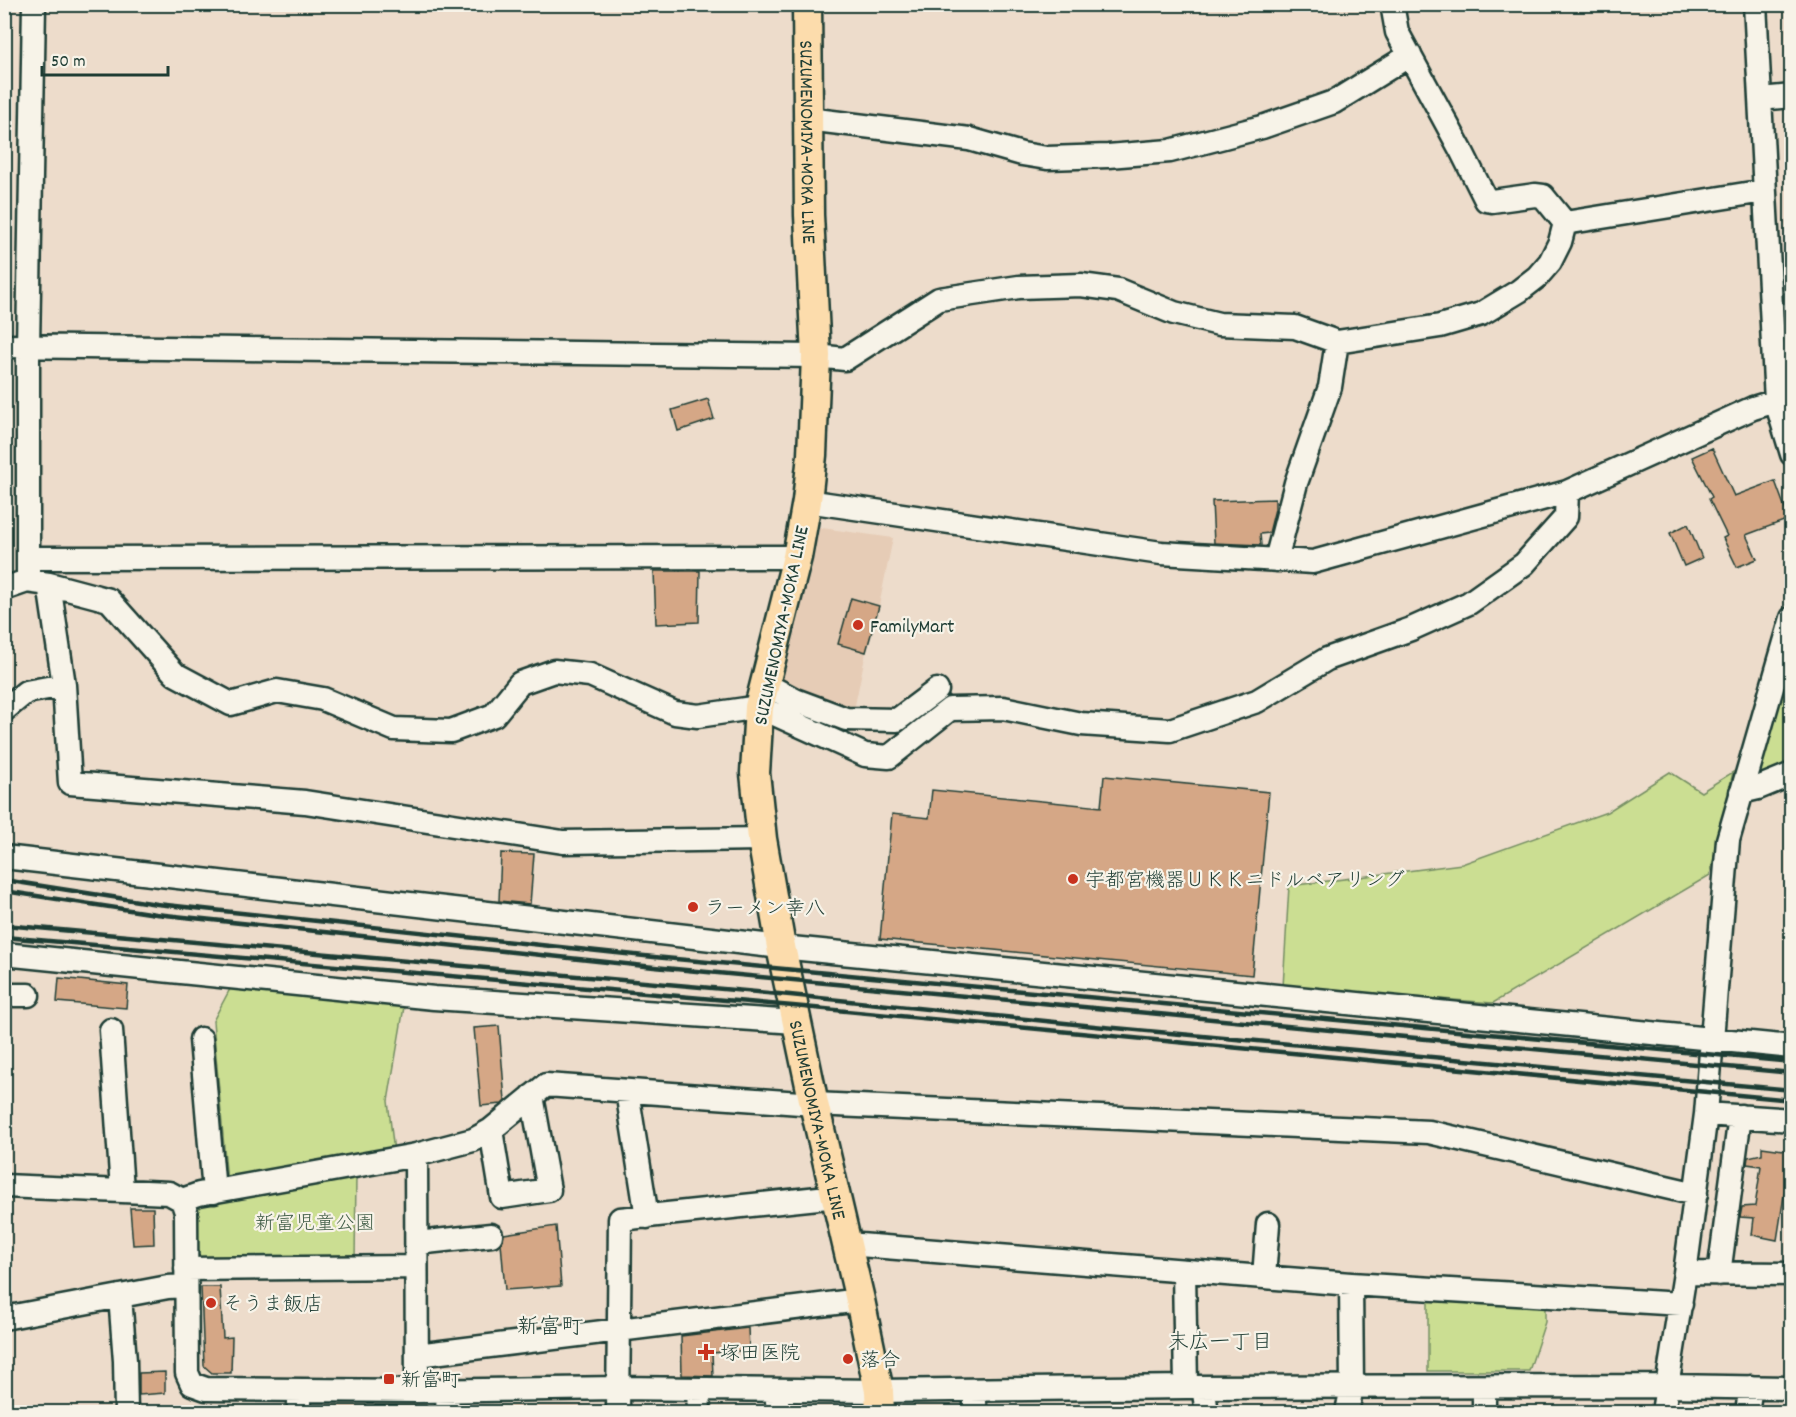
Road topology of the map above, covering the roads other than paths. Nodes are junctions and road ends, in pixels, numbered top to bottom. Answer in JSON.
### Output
{"nodes":[{"id":1,"x":34,"y":4,"type":"edge"},
{"id":2,"x":807,"y":4,"type":"edge"},
{"id":3,"x":1392,"y":4,"type":"edge"},
{"id":4,"x":1755,"y":4,"type":"edge"},
{"id":5,"x":1410,"y":55,"type":"junction"},
{"id":6,"x":1791,"y":96,"type":"edge"},
{"id":7,"x":1760,"y":99,"type":"junction"},
{"id":8,"x":808,"y":118,"type":"junction"},
{"id":9,"x":1764,"y":191,"type":"junction"},
{"id":10,"x":1565,"y":223,"type":"junction"},
{"id":11,"x":1337,"y":342,"type":"junction"},
{"id":12,"x":4,"y":346,"type":"edge"},
{"id":13,"x":28,"y":347,"type":"junction"},
{"id":14,"x":816,"y":356,"type":"junction"},
{"id":15,"x":1784,"y":400,"type":"edge"},
{"id":16,"x":1791,"y":454,"type":"edge"},
{"id":17,"x":1567,"y":492,"type":"junction"},
{"id":18,"x":807,"y":501,"type":"junction"},
{"id":19,"x":797,"y":557,"type":"junction"},
{"id":20,"x":28,"y":558,"type":"junction"},
{"id":21,"x":1276,"y":560,"type":"junction"},
{"id":22,"x":38,"y":582,"type":"junction"},
{"id":23,"x":4,"y":590,"type":"edge"},
{"id":24,"x":1791,"y":618,"type":"edge"},
{"id":25,"x":64,"y":686,"type":"junction"},
{"id":26,"x":937,"y":690,"type":"dead end"},
{"id":27,"x":762,"y":696,"type":"junction"},
{"id":28,"x":4,"y":710,"type":"edge"},
{"id":29,"x":1791,"y":774,"type":"edge"},
{"id":30,"x":1741,"y":792,"type":"junction"},
{"id":31,"x":762,"y":839,"type":"junction"},
{"id":32,"x":4,"y":857,"type":"edge"},
{"id":33,"x":781,"y":947,"type":"junction"},
{"id":34,"x":4,"y":954,"type":"edge"},
{"id":35,"x":28,"y":995,"type":"dead end"},
{"id":36,"x":4,"y":996,"type":"edge"},
{"id":37,"x":796,"y":1022,"type":"junction"},
{"id":38,"x":111,"y":1030,"type":"dead end"},
{"id":39,"x":201,"y":1040,"type":"dead end"},
{"id":40,"x":1713,"y":1040,"type":"junction"},
{"id":41,"x":1791,"y":1047,"type":"edge"},
{"id":42,"x":627,"y":1091,"type":"junction"},
{"id":43,"x":532,"y":1096,"type":"junction"},
{"id":44,"x":814,"y":1104,"type":"junction"},
{"id":45,"x":1706,"y":1114,"type":"junction"},
{"id":46,"x":1740,"y":1116,"type":"junction"},
{"id":47,"x":1791,"y":1120,"type":"edge"},
{"id":48,"x":492,"y":1130,"type":"junction"},
{"id":49,"x":416,"y":1155,"type":"junction"},
{"id":50,"x":4,"y":1186,"type":"edge"},
{"id":51,"x":122,"y":1190,"type":"junction"},
{"id":52,"x":214,"y":1192,"type":"junction"},
{"id":53,"x":1696,"y":1194,"type":"junction"},
{"id":54,"x":837,"y":1196,"type":"junction"},
{"id":55,"x":182,"y":1200,"type":"junction"},
{"id":56,"x":647,"y":1217,"type":"junction"},
{"id":57,"x":1268,"y":1224,"type":"dead end"},
{"id":58,"x":491,"y":1235,"type":"dead end"},
{"id":59,"x":417,"y":1243,"type":"junction"},
{"id":60,"x":847,"y":1244,"type":"junction"},
{"id":61,"x":416,"y":1267,"type":"junction"},
{"id":62,"x":1184,"y":1271,"type":"junction"},
{"id":63,"x":1685,"y":1273,"type":"junction"},
{"id":64,"x":1719,"y":1274,"type":"junction"},
{"id":65,"x":1791,"y":1274,"type":"edge"},
{"id":66,"x":185,"y":1277,"type":"junction"},
{"id":67,"x":1264,"y":1277,"type":"junction"},
{"id":68,"x":1352,"y":1284,"type":"junction"},
{"id":69,"x":120,"y":1296,"type":"junction"},
{"id":70,"x":860,"y":1300,"type":"junction"},
{"id":71,"x":1681,"y":1304,"type":"junction"},
{"id":72,"x":4,"y":1318,"type":"edge"},
{"id":73,"x":619,"y":1330,"type":"junction"},
{"id":74,"x":417,"y":1355,"type":"junction"},
{"id":75,"x":1667,"y":1386,"type":"junction"},
{"id":76,"x":1195,"y":1387,"type":"junction"},
{"id":77,"x":1352,"y":1387,"type":"junction"},
{"id":78,"x":1484,"y":1387,"type":"junction"},
{"id":79,"x":1751,"y":1387,"type":"junction"},
{"id":80,"x":618,"y":1388,"type":"junction"},
{"id":81,"x":1791,"y":1388,"type":"edge"},
{"id":82,"x":698,"y":1389,"type":"junction"},
{"id":83,"x":417,"y":1390,"type":"junction"},
{"id":84,"x":448,"y":1390,"type":"junction"},
{"id":85,"x":776,"y":1390,"type":"junction"},
{"id":86,"x":975,"y":1390,"type":"junction"},
{"id":87,"x":299,"y":1401,"type":"edge"},
{"id":88,"x":880,"y":1402,"type":"edge"},
{"id":89,"x":126,"y":1413,"type":"edge"},
{"id":90,"x":447,"y":1413,"type":"edge"},
{"id":91,"x":618,"y":1413,"type":"edge"},
{"id":92,"x":699,"y":1413,"type":"edge"},
{"id":93,"x":778,"y":1413,"type":"edge"},
{"id":94,"x":975,"y":1413,"type":"edge"},
{"id":95,"x":1207,"y":1413,"type":"edge"},
{"id":96,"x":1347,"y":1413,"type":"edge"},
{"id":97,"x":1484,"y":1413,"type":"edge"},
{"id":98,"x":1663,"y":1413,"type":"edge"},
{"id":99,"x":1747,"y":1413,"type":"edge"}],
"edges":[{"from":1,"to":13,"type":"street"},
{"from":2,"to":8,"type":"main road","name":"SUZUMENOMIYA-MOKA LINE"},
{"from":3,"to":5,"type":"street"},
{"from":4,"to":7,"type":"street"},
{"from":5,"to":8,"type":"street"},
{"from":5,"to":10,"type":"street"},
{"from":6,"to":7,"type":"street"},
{"from":7,"to":9,"type":"street"},
{"from":8,"to":14,"type":"main road","name":"SUZUMENOMIYA-MOKA LINE"},
{"from":9,"to":10,"type":"street"},
{"from":9,"to":15,"type":"street"},
{"from":10,"to":11,"type":"street"},
{"from":11,"to":14,"type":"street"},
{"from":11,"to":21,"type":"street"},
{"from":12,"to":13,"type":"street"},
{"from":13,"to":14,"type":"street"},
{"from":13,"to":20,"type":"street"},
{"from":14,"to":18,"type":"main road","name":"SUZUMENOMIYA-MOKA LINE"},
{"from":15,"to":16,"type":"street"},
{"from":15,"to":17,"type":"street"},
{"from":17,"to":21,"type":"street"},
{"from":17,"to":27,"type":"street"},
{"from":18,"to":19,"type":"main road","name":"SUZUMENOMIYA-MOKA LINE"},
{"from":18,"to":21,"type":"street"},
{"from":19,"to":20,"type":"street"},
{"from":19,"to":27,"type":"main road","name":"SUZUMENOMIYA-MOKA LINE"},
{"from":20,"to":22,"type":"street"},
{"from":22,"to":23,"type":"street"},
{"from":22,"to":25,"type":"street"},
{"from":22,"to":27,"type":"street"},
{"from":24,"to":30,"type":"street"},
{"from":25,"to":28,"type":"street"},
{"from":25,"to":31,"type":"street"},
{"from":26,"to":27,"type":"street"},
{"from":27,"to":31,"type":"main road","name":"SUZUMENOMIYA-MOKA LINE"},
{"from":29,"to":30,"type":"street"},
{"from":30,"to":40,"type":"street"},
{"from":31,"to":33,"type":"main road","name":"SUZUMENOMIYA-MOKA LINE"},
{"from":32,"to":33,"type":"street"},
{"from":33,"to":37,"type":"main road","name":"SUZUMENOMIYA-MOKA LINE"},
{"from":33,"to":40,"type":"street"},
{"from":34,"to":37,"type":"street"},
{"from":35,"to":36,"type":"street"},
{"from":37,"to":44,"type":"main road","name":"SUZUMENOMIYA-MOKA LINE"},
{"from":38,"to":51,"type":"street"},
{"from":39,"to":52,"type":"street"},
{"from":40,"to":41,"type":"street"},
{"from":40,"to":45,"type":"street"},
{"from":42,"to":43,"type":"street"},
{"from":42,"to":44,"type":"street"},
{"from":42,"to":56,"type":"street"},
{"from":43,"to":48,"type":"street"},
{"from":43,"to":48,"type":"street"},
{"from":44,"to":53,"type":"street"},
{"from":44,"to":54,"type":"main road","name":"SUZUMENOMIYA-MOKA LINE"},
{"from":45,"to":46,"type":"street"},
{"from":45,"to":53,"type":"street"},
{"from":46,"to":47,"type":"street"},
{"from":46,"to":64,"type":"street"},
{"from":48,"to":49,"type":"street"},
{"from":49,"to":52,"type":"street"},
{"from":49,"to":59,"type":"street"},
{"from":50,"to":51,"type":"street"},
{"from":51,"to":55,"type":"street"},
{"from":52,"to":55,"type":"street"},
{"from":53,"to":63,"type":"street"},
{"from":54,"to":56,"type":"street"},
{"from":54,"to":60,"type":"main road","name":"SUZUMENOMIYA-MOKA LINE"},
{"from":55,"to":66,"type":"street"},
{"from":56,"to":73,"type":"street"},
{"from":57,"to":67,"type":"street"},
{"from":58,"to":59,"type":"street"},
{"from":59,"to":61,"type":"street"},
{"from":60,"to":62,"type":"street"},
{"from":60,"to":70,"type":"main road","name":"SUZUMENOMIYA-MOKA LINE"},
{"from":61,"to":66,"type":"street"},
{"from":61,"to":74,"type":"street"},
{"from":62,"to":67,"type":"street"},
{"from":62,"to":76,"type":"street"},
{"from":63,"to":64,"type":"street"},
{"from":63,"to":71,"type":"street"},
{"from":64,"to":65,"type":"street"},
{"from":66,"to":69,"type":"street"},
{"from":66,"to":87,"type":"street"},
{"from":67,"to":68,"type":"street"},
{"from":68,"to":71,"type":"street"},
{"from":68,"to":77,"type":"street"},
{"from":69,"to":72,"type":"street"},
{"from":69,"to":89,"type":"street"},
{"from":70,"to":73,"type":"street"},
{"from":70,"to":88,"type":"main road","name":"SUZUMENOMIYA-MOKA LINE"},
{"from":71,"to":75,"type":"street"},
{"from":73,"to":74,"type":"street"},
{"from":73,"to":80,"type":"street"},
{"from":74,"to":83,"type":"street"},
{"from":75,"to":78,"type":"street"},
{"from":75,"to":79,"type":"street"},
{"from":75,"to":98,"type":"street"},
{"from":76,"to":77,"type":"street"},
{"from":76,"to":86,"type":"street"},
{"from":76,"to":95,"type":"street"},
{"from":77,"to":78,"type":"street"},
{"from":77,"to":96,"type":"street"},
{"from":78,"to":97,"type":"street"},
{"from":79,"to":81,"type":"street"},
{"from":79,"to":99,"type":"street"},
{"from":80,"to":82,"type":"street"},
{"from":80,"to":84,"type":"street"},
{"from":80,"to":91,"type":"street"},
{"from":82,"to":85,"type":"street"},
{"from":82,"to":92,"type":"street"},
{"from":83,"to":84,"type":"street"},
{"from":83,"to":87,"type":"street"},
{"from":84,"to":90,"type":"street"},
{"from":85,"to":88,"type":"street"},
{"from":85,"to":93,"type":"street"},
{"from":86,"to":88,"type":"street"},
{"from":86,"to":94,"type":"street"}]}
